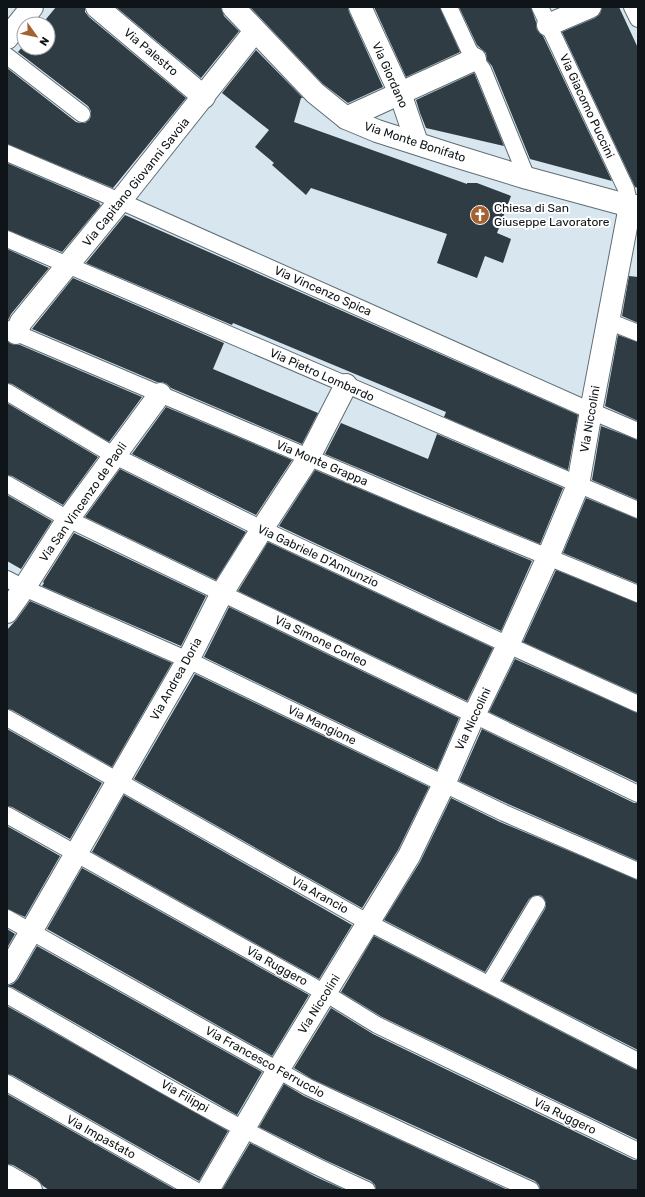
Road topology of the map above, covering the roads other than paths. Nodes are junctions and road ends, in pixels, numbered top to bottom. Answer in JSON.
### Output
{"nodes":[{"id":1,"x":32,"y":7,"type":"edge"},
{"id":2,"x":97,"y":7,"type":"edge"},
{"id":3,"x":360,"y":7,"type":"edge"},
{"id":4,"x":449,"y":7,"type":"edge"},
{"id":5,"x":590,"y":7,"type":"edge"},
{"id":6,"x":632,"y":7,"type":"edge"},
{"id":7,"x":235,"y":8,"type":"edge"},
{"id":8,"x":544,"y":16,"type":"edge"},
{"id":9,"x":638,"y":19,"type":"edge"},
{"id":10,"x":255,"y":31,"type":"junction"},
{"id":11,"x":7,"y":38,"type":"edge"},
{"id":12,"x":7,"y":56,"type":"edge"},
{"id":13,"x":475,"y":59,"type":"junction"},
{"id":14,"x":400,"y":93,"type":"junction"},
{"id":15,"x":204,"y":97,"type":"junction"},
{"id":16,"x":82,"y":114,"type":"dead end"},
{"id":17,"x":346,"y":118,"type":"junction"},
{"id":18,"x":417,"y":143,"type":"junction"},
{"id":19,"x":7,"y":153,"type":"edge"},
{"id":20,"x":527,"y":178,"type":"junction"},
{"id":21,"x":120,"y":201,"type":"junction"},
{"id":22,"x":634,"y":206,"type":"edge"},
{"id":23,"x":7,"y":239,"type":"edge"},
{"id":24,"x":68,"y":265,"type":"junction"},
{"id":25,"x":608,"y":321,"type":"junction"},
{"id":26,"x":12,"y":331,"type":"edge"},
{"id":27,"x":638,"y":333,"type":"edge"},
{"id":28,"x":346,"y":385,"type":"junction"},
{"id":29,"x":7,"y":392,"type":"edge"},
{"id":30,"x":160,"y":394,"type":"junction"},
{"id":31,"x":591,"y":411,"type":"junction"},
{"id":32,"x":638,"y":430,"type":"edge"},
{"id":33,"x":115,"y":456,"type":"junction"},
{"id":34,"x":309,"y":457,"type":"junction"},
{"id":35,"x":7,"y":484,"type":"edge"},
{"id":36,"x":578,"y":485,"type":"junction"},
{"id":37,"x":638,"y":510,"type":"edge"},
{"id":38,"x":68,"y":519,"type":"junction"},
{"id":39,"x":262,"y":529,"type":"junction"},
{"id":40,"x":548,"y":557,"type":"junction"},
{"id":41,"x":16,"y":584,"type":"edge"},
{"id":42,"x":222,"y":593,"type":"junction"},
{"id":43,"x":638,"y":594,"type":"edge"},
{"id":44,"x":7,"y":612,"type":"edge"},
{"id":45,"x":508,"y":645,"type":"junction"},
{"id":46,"x":188,"y":660,"type":"junction"},
{"id":47,"x":638,"y":704,"type":"edge"},
{"id":48,"x":474,"y":715,"type":"junction"},
{"id":49,"x":7,"y":718,"type":"edge"},
{"id":50,"x":118,"y":781,"type":"junction"},
{"id":51,"x":444,"y":784,"type":"junction"},
{"id":52,"x":638,"y":794,"type":"edge"},
{"id":53,"x":7,"y":815,"type":"edge"},
{"id":54,"x":76,"y":853,"type":"junction"},
{"id":55,"x":638,"y":871,"type":"edge"},
{"id":56,"x":536,"y":904,"type":"dead end"},
{"id":57,"x":7,"y":918,"type":"edge"},
{"id":58,"x":369,"y":923,"type":"junction"},
{"id":59,"x":32,"y":932,"type":"junction"},
{"id":60,"x":7,"y":973,"type":"edge"},
{"id":61,"x":489,"y":984,"type":"junction"},
{"id":62,"x":325,"y":993,"type":"junction"},
{"id":63,"x":7,"y":995,"type":"edge"},
{"id":64,"x":638,"y":1061,"type":"edge"},
{"id":65,"x":278,"y":1070,"type":"junction"},
{"id":66,"x":7,"y":1083,"type":"edge"},
{"id":67,"x":244,"y":1129,"type":"junction"},
{"id":68,"x":638,"y":1151,"type":"edge"},
{"id":69,"x":7,"y":1176,"type":"edge"},
{"id":70,"x":31,"y":1190,"type":"edge"},
{"id":71,"x":195,"y":1190,"type":"edge"},
{"id":72,"x":208,"y":1190,"type":"edge"},
{"id":73,"x":366,"y":1190,"type":"edge"},
{"id":74,"x":531,"y":1190,"type":"edge"}],
"edges":[{"from":1,"to":11,"type":"street"},
{"from":2,"to":15,"type":"street","name":"Via Palestro"},
{"from":3,"to":14,"type":"street","name":"Via Giordano"},
{"from":4,"to":13,"type":"lane"},
{"from":5,"to":8,"type":"street"},
{"from":6,"to":9,"type":"lane"},
{"from":7,"to":10,"type":"street","name":"Via Monte Bonifato"},
{"from":8,"to":22,"type":"lane","name":"Via Giacomo Puccini"},
{"from":10,"to":15,"type":"street","name":"Via Capitano Giovanni Savoia"},
{"from":10,"to":17,"type":"street","name":"Via Monte Bonifato"},
{"from":12,"to":16,"type":"lane"},
{"from":13,"to":14,"type":"street"},
{"from":13,"to":20,"type":"lane"},
{"from":14,"to":17,"type":"street"},
{"from":14,"to":18,"type":"street","name":"Via Giordano"},
{"from":15,"to":21,"type":"street","name":"Via Capitano Giovanni Savoia"},
{"from":17,"to":18,"type":"street","name":"Via Monte Bonifato"},
{"from":18,"to":20,"type":"street","name":"Via Monte Bonifato"},
{"from":19,"to":21,"type":"lane","name":"Via Vincenzo Spica"},
{"from":20,"to":22,"type":"street","name":"Via Monte Bonifato"},
{"from":21,"to":24,"type":"street","name":"Via Capitano Giovanni Savoia"},
{"from":21,"to":31,"type":"lane","name":"Via Vincenzo Spica"},
{"from":22,"to":25,"type":"street","name":"Via Niccolini"},
{"from":23,"to":24,"type":"lane","name":"Via Pietro Lombardo"},
{"from":24,"to":26,"type":"street","name":"Via Capitano Giovanni Savoia"},
{"from":24,"to":28,"type":"lane","name":"Via Pietro Lombardo"},
{"from":25,"to":27,"type":"lane"},
{"from":25,"to":31,"type":"street","name":"Via Niccolini"},
{"from":26,"to":30,"type":"lane","name":"Via Monte Grappa"},
{"from":28,"to":34,"type":"street","name":"Via Andrea Doria"},
{"from":28,"to":36,"type":"lane","name":"Via Pietro Lombardo"},
{"from":29,"to":33,"type":"lane","name":"Via Gabriele D'Annunzio"},
{"from":30,"to":33,"type":"street","name":"Via San Vincenzo de Paoli"},
{"from":30,"to":34,"type":"lane","name":"Via Monte Grappa"},
{"from":31,"to":32,"type":"lane","name":"Via Vincenzo Spica"},
{"from":31,"to":36,"type":"street","name":"Via Niccolini"},
{"from":33,"to":38,"type":"street","name":"Via San Vincenzo de Paoli"},
{"from":33,"to":39,"type":"lane","name":"Via Gabriele D'Annunzio"},
{"from":34,"to":39,"type":"street","name":"Via Andrea Doria"},
{"from":34,"to":40,"type":"lane","name":"Via Monte Grappa"},
{"from":35,"to":38,"type":"lane","name":"Via Simone Corleo"},
{"from":36,"to":37,"type":"lane","name":"Via Pietro Lombardo"},
{"from":36,"to":40,"type":"street","name":"Via Niccolini"},
{"from":38,"to":41,"type":"street","name":"Via San Vincenzo de Paoli"},
{"from":38,"to":42,"type":"lane","name":"Via Simone Corleo"},
{"from":39,"to":42,"type":"street","name":"Via Andrea Doria"},
{"from":39,"to":45,"type":"lane","name":"Via Gabriele D'Annunzio"},
{"from":40,"to":43,"type":"lane","name":"Via Monte Grappa"},
{"from":40,"to":45,"type":"street","name":"Via Niccolini"},
{"from":41,"to":44,"type":"street","name":"Via San Vincenzo de Paoli"},
{"from":41,"to":46,"type":"lane","name":"Via Mangione"},
{"from":42,"to":46,"type":"street","name":"Via Andrea Doria"},
{"from":42,"to":48,"type":"lane","name":"Via Simone Corleo"},
{"from":45,"to":47,"type":"lane","name":"Via Gabriele D'Annunzio"},
{"from":45,"to":48,"type":"street","name":"Via Niccolini"},
{"from":46,"to":50,"type":"street","name":"Via Andrea Doria"},
{"from":46,"to":51,"type":"lane","name":"Via Mangione"},
{"from":48,"to":51,"type":"street","name":"Via Niccolini"},
{"from":48,"to":52,"type":"lane","name":"Via Simone Corleo"},
{"from":49,"to":50,"type":"lane","name":"Via Arancio"},
{"from":50,"to":54,"type":"street","name":"Via Andrea Doria"},
{"from":50,"to":58,"type":"lane","name":"Via Arancio"},
{"from":51,"to":55,"type":"lane","name":"Via Mangione"},
{"from":51,"to":58,"type":"street","name":"Via Niccolini"},
{"from":53,"to":54,"type":"lane","name":"Via Ruggero"},
{"from":54,"to":59,"type":"street","name":"Via Andrea Doria"},
{"from":54,"to":62,"type":"lane","name":"Via Ruggero"},
{"from":56,"to":61,"type":"lane"},
{"from":57,"to":59,"type":"lane","name":"Via Francesco Ferruccio"},
{"from":58,"to":61,"type":"lane","name":"Via Arancio"},
{"from":58,"to":62,"type":"street","name":"Via Niccolini"},
{"from":59,"to":60,"type":"street","name":"Via Andrea Doria"},
{"from":59,"to":65,"type":"lane","name":"Via Francesco Ferruccio"},
{"from":61,"to":64,"type":"lane","name":"Via Arancio"},
{"from":62,"to":65,"type":"street","name":"Via Niccolini"},
{"from":62,"to":68,"type":"lane","name":"Via Ruggero"},
{"from":63,"to":67,"type":"lane","name":"Via Filippi"},
{"from":65,"to":67,"type":"street","name":"Via Niccolini"},
{"from":65,"to":74,"type":"lane","name":"Via Francesco Ferruccio"},
{"from":66,"to":71,"type":"lane","name":"Via Impastato"},
{"from":67,"to":72,"type":"street","name":"Via Niccolini"},
{"from":67,"to":73,"type":"lane","name":"Via Filippi"},
{"from":69,"to":70,"type":"street"}]}
